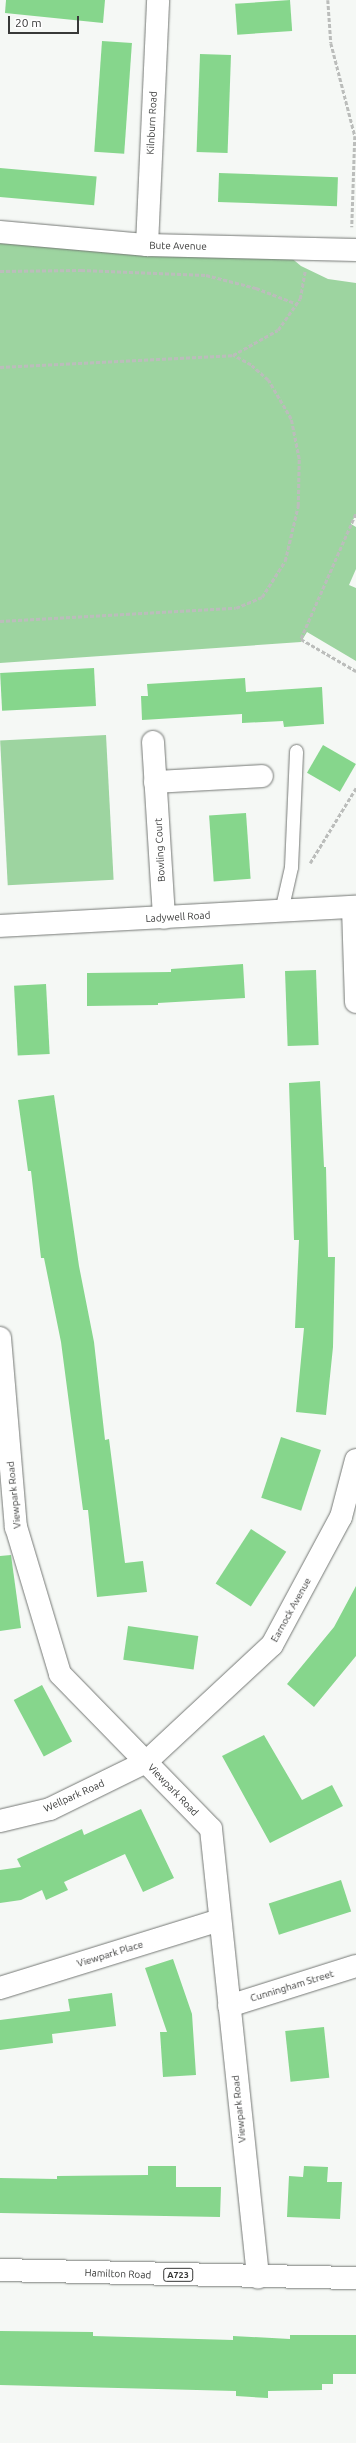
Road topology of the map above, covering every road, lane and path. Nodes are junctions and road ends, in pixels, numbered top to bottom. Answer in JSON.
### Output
{"nodes":[{"id":1,"x":158,"y":0,"type":"edge"},
{"id":2,"x":328,"y":0,"type":"edge"},
{"id":3,"x":0,"y":232,"type":"edge"},
{"id":4,"x":147,"y":245,"type":"junction"},
{"id":5,"x":306,"y":248,"type":"junction"},
{"id":6,"x":352,"y":250,"type":"edge"},
{"id":7,"x":0,"y":271,"type":"edge"},
{"id":8,"x":296,"y":304,"type":"junction"},
{"id":9,"x":233,"y":355,"type":"junction"},
{"id":10,"x":0,"y":367,"type":"edge"},
{"id":11,"x":356,"y":514,"type":"edge"},
{"id":12,"x":0,"y":621,"type":"edge"},
{"id":13,"x":356,"y":670,"type":"edge"},
{"id":14,"x":153,"y":742,"type":"dead end"},
{"id":15,"x":296,"y":751,"type":"dead end"},
{"id":16,"x":262,"y":776,"type":"dead end"},
{"id":17,"x":156,"y":782,"type":"junction"},
{"id":18,"x":356,"y":788,"type":"edge"},
{"id":19,"x":306,"y":870,"type":"dead end"},
{"id":20,"x":355,"y":907,"type":"edge"},
{"id":21,"x":281,"y":911,"type":"junction"},
{"id":22,"x":164,"y":918,"type":"junction"},
{"id":23,"x":0,"y":926,"type":"edge"},
{"id":24,"x":356,"y":1002,"type":"edge"},
{"id":25,"x":0,"y":1338,"type":"edge"},
{"id":26,"x":356,"y":1460,"type":"edge"},
{"id":27,"x":146,"y":1762,"type":"junction"},
{"id":28,"x":0,"y":1820,"type":"edge"},
{"id":29,"x":220,"y":1920,"type":"junction"},
{"id":30,"x":356,"y":1966,"type":"edge"},
{"id":31,"x":0,"y":1988,"type":"edge"},
{"id":32,"x":229,"y":2006,"type":"junction"},
{"id":33,"x":0,"y":2270,"type":"edge"},
{"id":34,"x":258,"y":2278,"type":"junction"},
{"id":35,"x":356,"y":2278,"type":"edge"}],
"edges":[{"from":1,"to":4,"type":"street","name":"Kilnburn Road"},
{"from":2,"to":6,"type":"path"},
{"from":3,"to":4,"type":"street","name":"Bute Avenue"},
{"from":4,"to":5,"type":"street","name":"Bute Avenue"},
{"from":5,"to":6,"type":"street","name":"Bute Avenue"},
{"from":5,"to":8,"type":"path"},
{"from":7,"to":8,"type":"path"},
{"from":8,"to":9,"type":"path"},
{"from":9,"to":10,"type":"path"},
{"from":9,"to":12,"type":"path"},
{"from":11,"to":13,"type":"path"},
{"from":14,"to":17,"type":"street","name":"Bowling Court"},
{"from":15,"to":21,"type":"lane"},
{"from":16,"to":17,"type":"street"},
{"from":17,"to":22,"type":"street","name":"Bowling Court"},
{"from":18,"to":19,"type":"path"},
{"from":20,"to":21,"type":"street","name":"Ladywell Road"},
{"from":20,"to":24,"type":"street"},
{"from":21,"to":22,"type":"street","name":"Ladywell Road"},
{"from":22,"to":23,"type":"street","name":"Ladywell Road"},
{"from":25,"to":27,"type":"street","name":"Viewpark Road"},
{"from":26,"to":27,"type":"street","name":"Earnock Avenue"},
{"from":27,"to":28,"type":"street","name":"Wellpark Road"},
{"from":27,"to":29,"type":"street","name":"Viewpark Road"},
{"from":29,"to":31,"type":"street","name":"Viewpark Place"},
{"from":29,"to":32,"type":"street","name":"Viewpark Road"},
{"from":30,"to":32,"type":"street","name":"Cunningham Street"},
{"from":32,"to":34,"type":"street","name":"Viewpark Road"},
{"from":33,"to":34,"type":"street","name":"Hamilton Road","number":"A723"},
{"from":34,"to":35,"type":"street","name":"Hamilton Road","number":"A723"}]}
